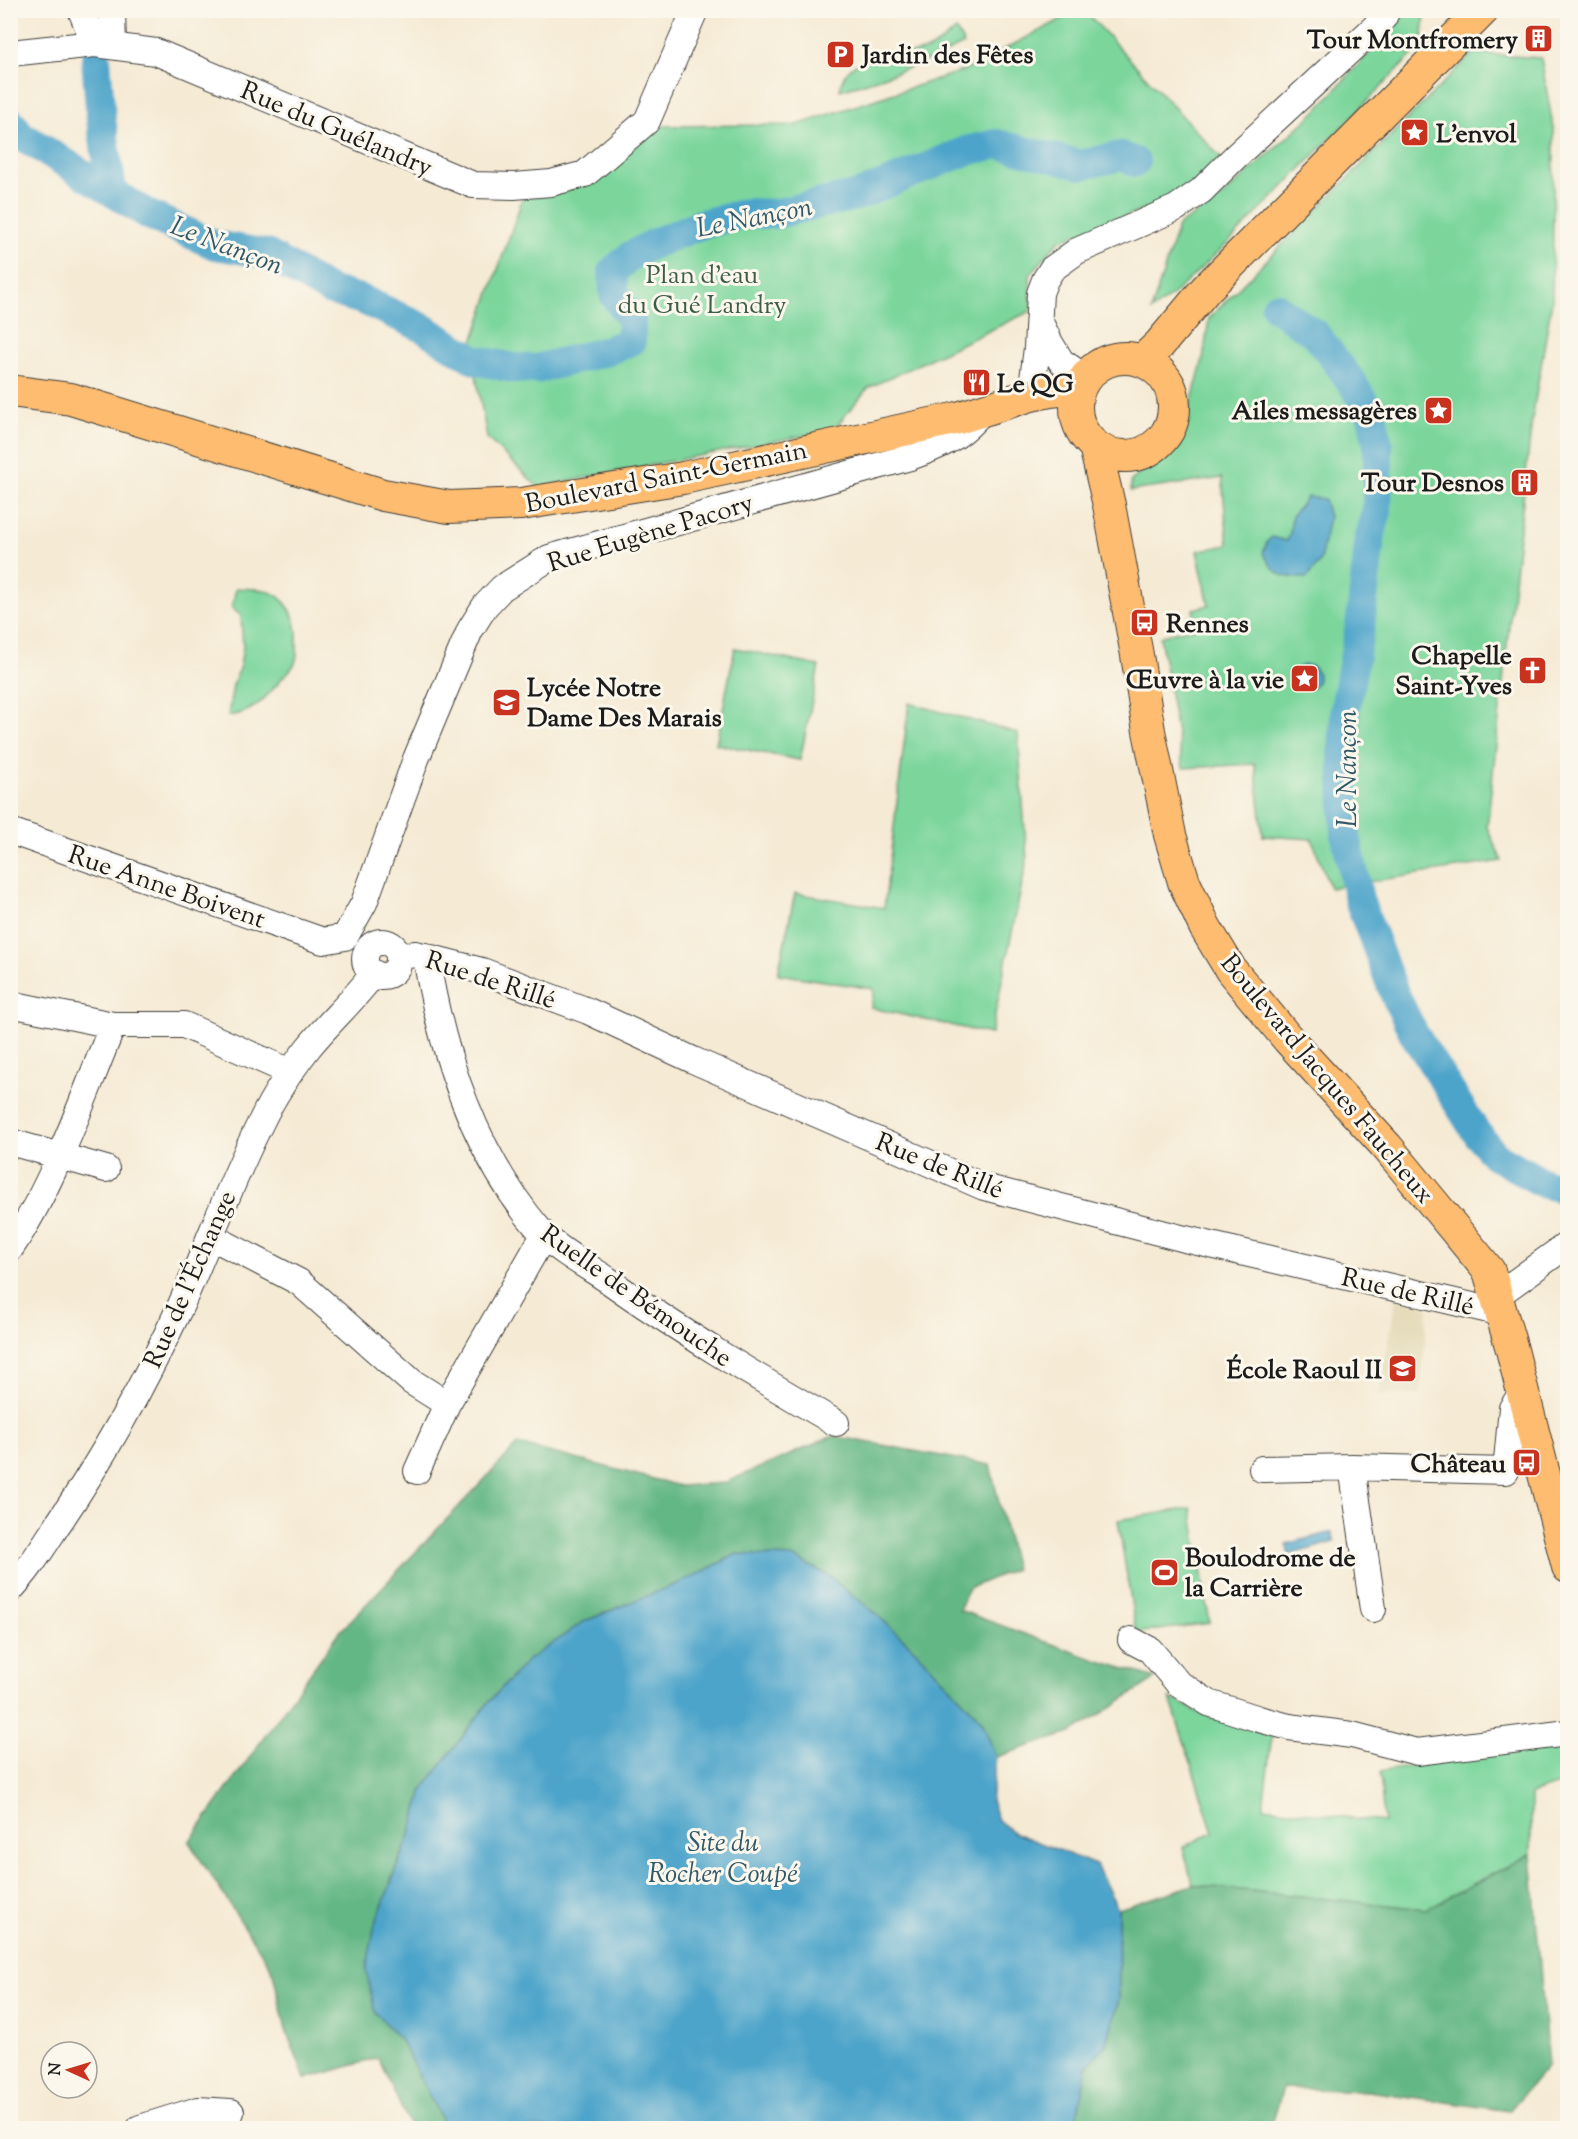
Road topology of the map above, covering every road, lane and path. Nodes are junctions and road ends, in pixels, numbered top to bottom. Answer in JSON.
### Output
{"nodes":[{"id":1,"x":81,"y":10,"type":"edge"},
{"id":2,"x":112,"y":10,"type":"edge"},
{"id":3,"x":695,"y":10,"type":"edge"},
{"id":4,"x":1386,"y":10,"type":"edge"},
{"id":5,"x":1483,"y":10,"type":"edge"},
{"id":6,"x":104,"y":45,"type":"junction"},
{"id":7,"x":10,"y":53,"type":"edge"},
{"id":8,"x":1039,"y":320,"type":"junction"},
{"id":9,"x":1154,"y":369,"type":"junction"},
{"id":10,"x":10,"y":391,"type":"edge"},
{"id":11,"x":1031,"y":395,"type":"junction"},
{"id":12,"x":1080,"y":395,"type":"junction"},
{"id":13,"x":968,"y":418,"type":"junction"},
{"id":14,"x":1109,"y":451,"type":"junction"},
{"id":15,"x":10,"y":831,"type":"edge"},
{"id":16,"x":360,"y":910,"type":"junction"},
{"id":17,"x":334,"y":939,"type":"junction"},
{"id":18,"x":426,"y":956,"type":"junction"},
{"id":19,"x":380,"y":957,"type":"junction"},
{"id":20,"x":10,"y":1004,"type":"edge"},
{"id":21,"x":113,"y":1025,"type":"junction"},
{"id":22,"x":290,"y":1072,"type":"junction"},
{"id":23,"x":10,"y":1142,"type":"edge"},
{"id":24,"x":59,"y":1154,"type":"junction"},
{"id":25,"x":106,"y":1169,"type":"dead end"},
{"id":26,"x":544,"y":1235,"type":"junction"},
{"id":27,"x":210,"y":1236,"type":"junction"},
{"id":28,"x":1568,"y":1244,"type":"edge"},
{"id":29,"x":10,"y":1249,"type":"edge"},
{"id":30,"x":1500,"y":1304,"type":"junction"},
{"id":31,"x":1523,"y":1391,"type":"junction"},
{"id":32,"x":447,"y":1404,"type":"junction"},
{"id":33,"x":836,"y":1423,"type":"dead end"},
{"id":34,"x":1352,"y":1467,"type":"junction"},
{"id":35,"x":1262,"y":1469,"type":"dead end"},
{"id":36,"x":417,"y":1471,"type":"dead end"},
{"id":37,"x":1568,"y":1567,"type":"edge"},
{"id":38,"x":10,"y":1590,"type":"edge"},
{"id":39,"x":1373,"y":1609,"type":"dead end"},
{"id":40,"x":1131,"y":1640,"type":"dead end"},
{"id":41,"x":1568,"y":1733,"type":"edge"},
{"id":42,"x":231,"y":2112,"type":"dead end"},
{"id":43,"x":140,"y":2128,"type":"edge"}],
"edges":[{"from":1,"to":6,"type":"street"},
{"from":2,"to":6,"type":"street"},
{"from":3,"to":6,"type":"street","name":"Rue du Guélandry"},
{"from":4,"to":8,"type":"street"},
{"from":5,"to":9,"type":"main road"},
{"from":6,"to":7,"type":"street","name":"Rue du Guélandry"},
{"from":8,"to":11,"type":"street"},
{"from":8,"to":12,"type":"street"},
{"from":9,"to":12,"type":"main road"},
{"from":9,"to":14,"type":"main road"},
{"from":10,"to":13,"type":"main road","name":"Boulevard Saint-Germain"},
{"from":11,"to":12,"type":"main road","name":"Boulevard Saint-Germain"},
{"from":11,"to":13,"type":"main road","name":"Boulevard Saint-Germain"},
{"from":12,"to":13,"type":"main road"},
{"from":12,"to":14,"type":"main road"},
{"from":13,"to":16,"type":"street","name":"Rue Eugène Pacory"},
{"from":14,"to":30,"type":"main road","name":"Boulevard Jacques Faucheux"},
{"from":15,"to":17,"type":"street","name":"Rue Anne Boivent"},
{"from":16,"to":17,"type":"street","name":"Rue Eugène Pacory"},
{"from":16,"to":19,"type":"street"},
{"from":17,"to":19,"type":"street"},
{"from":18,"to":19,"type":"street","name":"Rue de Rillé"},
{"from":18,"to":26,"type":"street","name":"Ruelle de Bémouche"},
{"from":18,"to":30,"type":"street","name":"Rue de Rillé"},
{"from":19,"to":22,"type":"street","name":"Rue de l'Échange"},
{"from":20,"to":21,"type":"street"},
{"from":21,"to":22,"type":"street"},
{"from":21,"to":24,"type":"street"},
{"from":22,"to":27,"type":"street","name":"Rue de l'Échange"},
{"from":23,"to":24,"type":"street"},
{"from":24,"to":25,"type":"street"},
{"from":24,"to":29,"type":"street"},
{"from":26,"to":32,"type":"street"},
{"from":26,"to":33,"type":"street","name":"Ruelle de Bémouche"},
{"from":27,"to":32,"type":"street"},
{"from":27,"to":38,"type":"street","name":"Rue de l'Échange"},
{"from":28,"to":30,"type":"street"},
{"from":30,"to":31,"type":"main road","name":"Boulevard Jacques Faucheux"},
{"from":31,"to":34,"type":"street"},
{"from":31,"to":37,"type":"main road","name":"Boulevard Jacques Faucheux"},
{"from":32,"to":36,"type":"street"},
{"from":34,"to":35,"type":"street"},
{"from":34,"to":39,"type":"street"},
{"from":40,"to":41,"type":"street"},
{"from":42,"to":43,"type":"street"}]}
